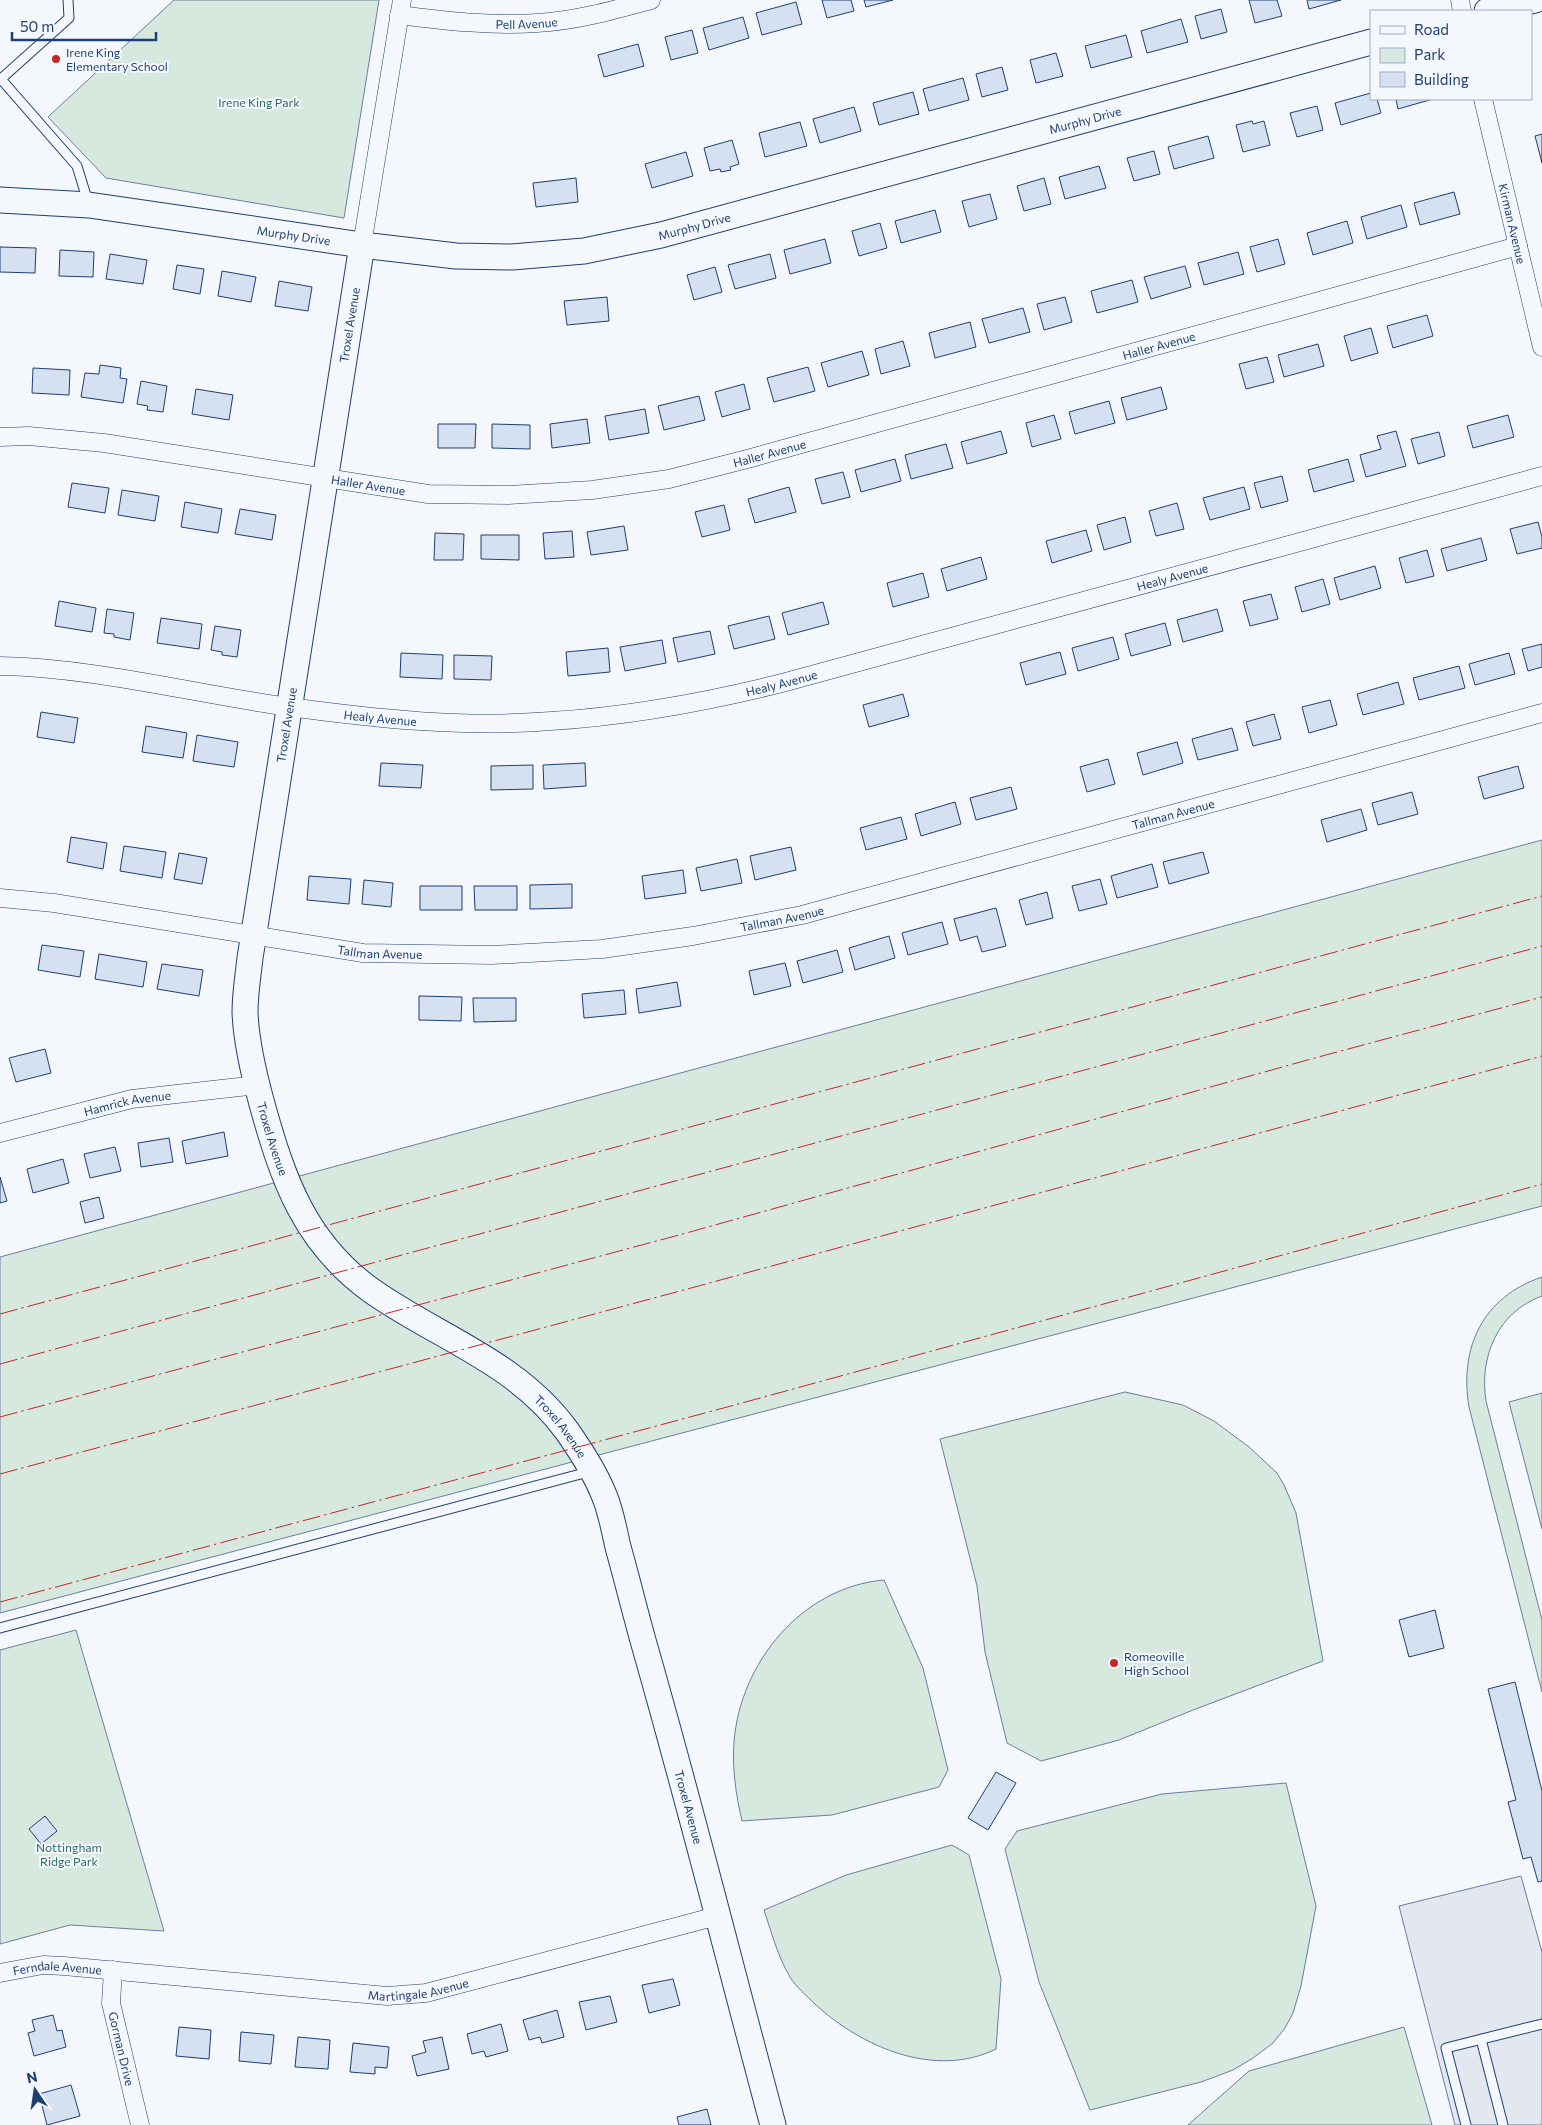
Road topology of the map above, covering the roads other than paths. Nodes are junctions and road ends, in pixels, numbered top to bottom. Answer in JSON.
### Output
{"nodes":[{"id":1,"x":68,"y":0,"type":"edge"},
{"id":2,"x":651,"y":0,"type":"edge"},
{"id":3,"x":1535,"y":0,"type":"edge"},
{"id":4,"x":400,"y":8,"type":"edge"},
{"id":5,"x":1491,"y":10,"type":"edge"},
{"id":6,"x":1370,"y":42,"type":"edge"},
{"id":7,"x":0,"y":78,"type":"edge"},
{"id":8,"x":1483,"y":100,"type":"edge"},
{"id":9,"x":0,"y":200,"type":"edge"},
{"id":10,"x":89,"y":205,"type":"junction"},
{"id":11,"x":362,"y":245,"type":"junction"},
{"id":12,"x":1518,"y":246,"type":"junction"},
{"id":13,"x":1542,"y":347,"type":"edge"},
{"id":14,"x":0,"y":437,"type":"edge"},
{"id":15,"x":1542,"y":476,"type":"edge"},
{"id":16,"x":326,"y":479,"type":"junction"},
{"id":17,"x":0,"y":666,"type":"edge"},
{"id":18,"x":289,"y":707,"type":"junction"},
{"id":19,"x":1542,"y":714,"type":"edge"},
{"id":20,"x":0,"y":898,"type":"edge"},
{"id":21,"x":254,"y":935,"type":"junction"},
{"id":22,"x":257,"y":1085,"type":"junction"},
{"id":23,"x":0,"y":1133,"type":"edge"},
{"id":24,"x":593,"y":1471,"type":"junction"},
{"id":25,"x":0,"y":1628,"type":"edge"},
{"id":26,"x":717,"y":1916,"type":"junction"},
{"id":27,"x":113,"y":1970,"type":"junction"},
{"id":28,"x":0,"y":1973,"type":"edge"},
{"id":29,"x":1542,"y":2024,"type":"edge"},
{"id":30,"x":1480,"y":2040,"type":"junction"},
{"id":31,"x":140,"y":2125,"type":"edge"},
{"id":32,"x":773,"y":2125,"type":"edge"},
{"id":33,"x":1466,"y":2125,"type":"edge"},
{"id":34,"x":1503,"y":2125,"type":"edge"}],
"edges":[{"from":1,"to":7,"type":"lane"},
{"from":2,"to":4,"type":"street","name":"Pell Avenue"},
{"from":3,"to":5,"type":"street"},
{"from":4,"to":11,"type":"street","name":"Troxel Avenue"},
{"from":6,"to":11,"type":"street","name":"Murphy Drive"},
{"from":7,"to":10,"type":"lane"},
{"from":8,"to":12,"type":"street","name":"Kirman Avenue"},
{"from":9,"to":10,"type":"street","name":"Murphy Drive"},
{"from":10,"to":11,"type":"street","name":"Murphy Drive"},
{"from":11,"to":16,"type":"street","name":"Troxel Avenue"},
{"from":12,"to":13,"type":"street","name":"Kirman Avenue"},
{"from":12,"to":16,"type":"street","name":"Haller Avenue"},
{"from":14,"to":16,"type":"street","name":"Haller Avenue"},
{"from":15,"to":18,"type":"street","name":"Healy Avenue"},
{"from":16,"to":18,"type":"street","name":"Troxel Avenue"},
{"from":17,"to":18,"type":"street","name":"Healy Avenue"},
{"from":18,"to":21,"type":"street","name":"Troxel Avenue"},
{"from":19,"to":21,"type":"street","name":"Tallman Avenue"},
{"from":20,"to":21,"type":"street","name":"Tallman Avenue"},
{"from":21,"to":22,"type":"street","name":"Troxel Avenue"},
{"from":22,"to":23,"type":"street","name":"Hamrick Avenue"},
{"from":22,"to":24,"type":"street","name":"Troxel Avenue"},
{"from":24,"to":25,"type":"lane"},
{"from":24,"to":26,"type":"street","name":"Troxel Avenue"},
{"from":26,"to":27,"type":"street","name":"Martingale Avenue"},
{"from":26,"to":32,"type":"street","name":"Troxel Avenue"},
{"from":27,"to":28,"type":"street","name":"Ferndale Avenue"},
{"from":27,"to":31,"type":"street","name":"Gorman Drive"},
{"from":29,"to":30,"type":"lane"},
{"from":30,"to":33,"type":"lane"},
{"from":30,"to":34,"type":"lane"}]}
